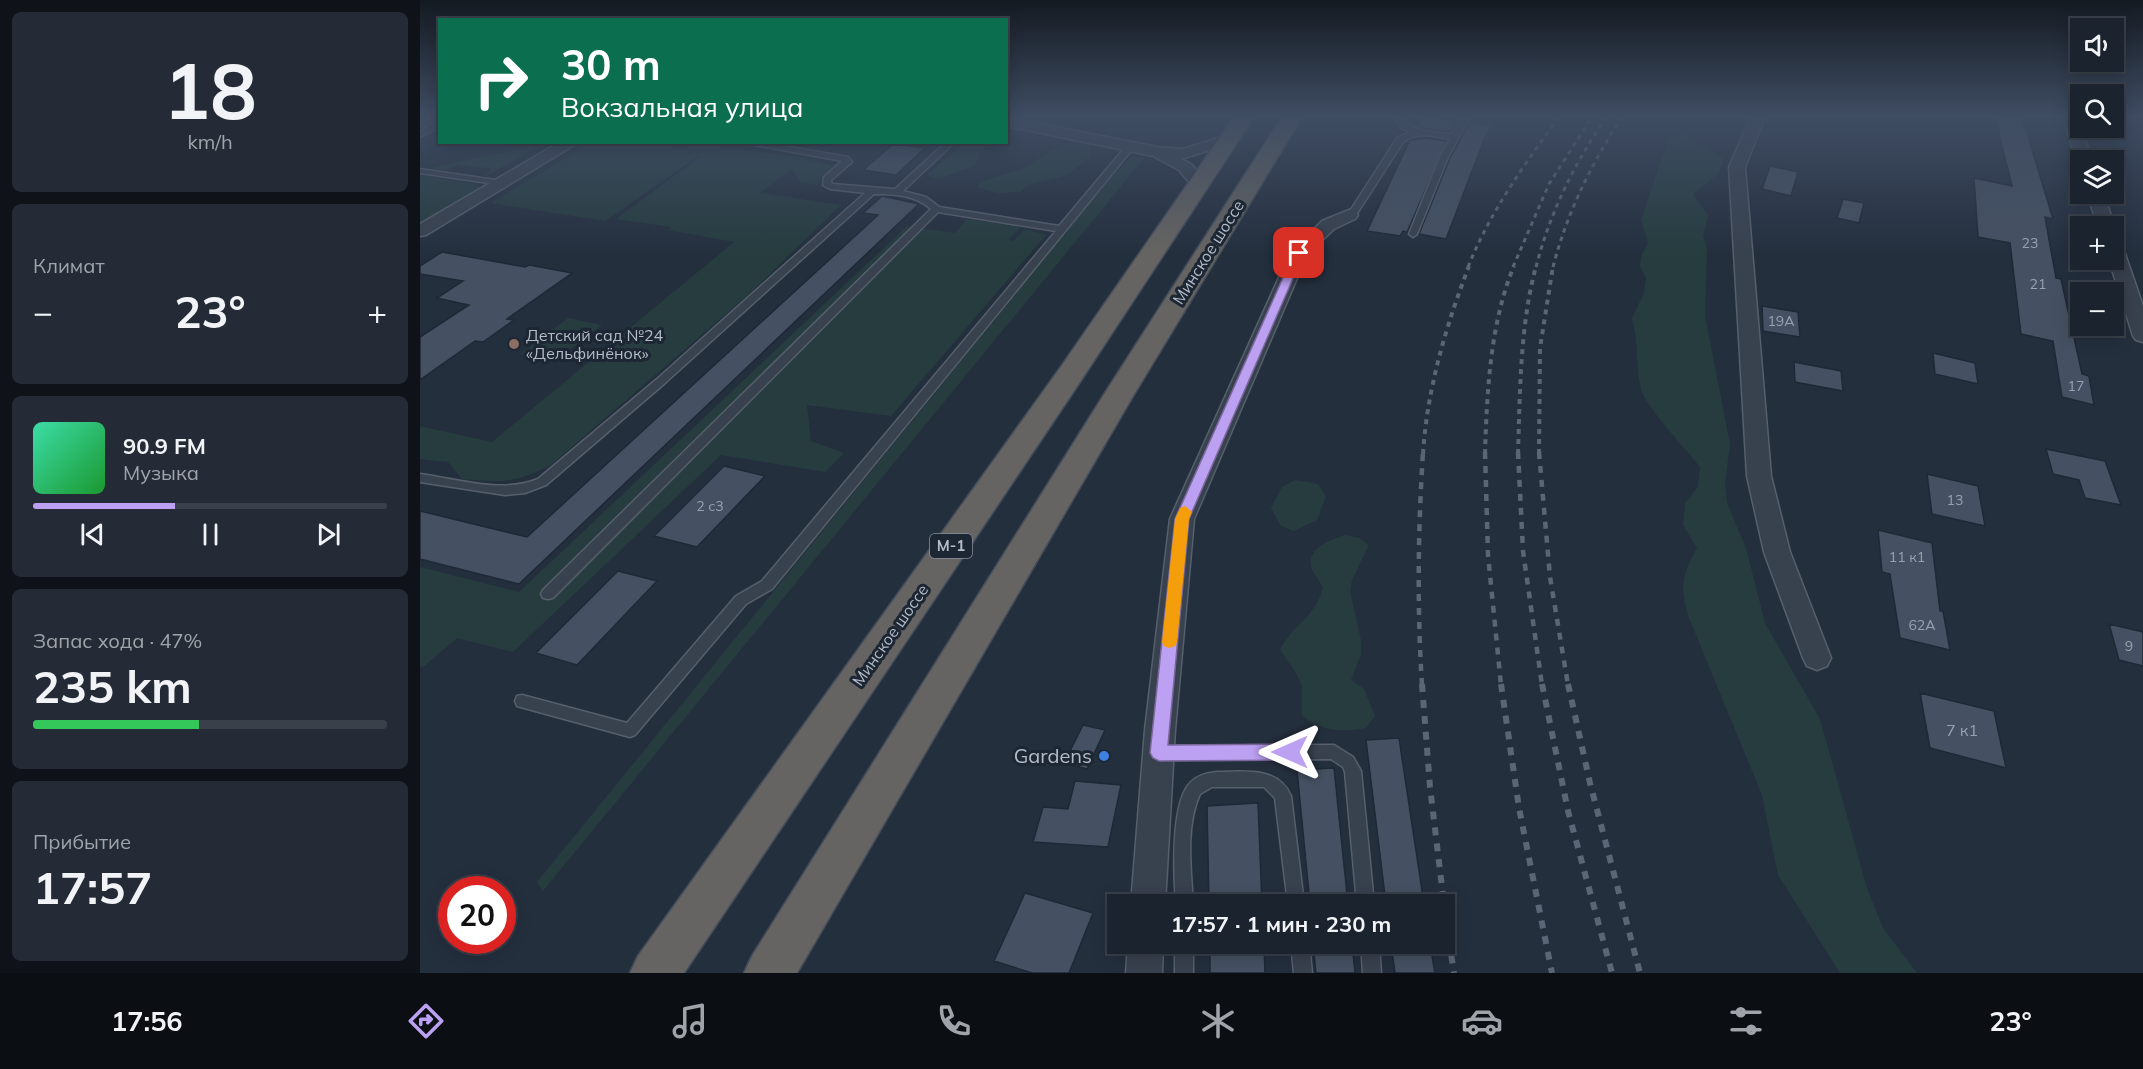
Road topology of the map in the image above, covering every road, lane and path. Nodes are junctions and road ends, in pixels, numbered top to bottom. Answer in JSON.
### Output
{"nodes":[{"id":1,"x":537,"y":162,"type":"edge"},
{"id":2,"x":847,"y":162,"type":"edge"},
{"id":3,"x":929,"y":162,"type":"edge"},
{"id":4,"x":1117,"y":162,"type":"edge"},
{"id":5,"x":1176,"y":162,"type":"edge"},
{"id":6,"x":1213,"y":162,"type":"edge"},
{"id":7,"x":1264,"y":162,"type":"edge"},
{"id":8,"x":1386,"y":162,"type":"edge"},
{"id":9,"x":1442,"y":162,"type":"edge"},
{"id":10,"x":1739,"y":162,"type":"edge"},
{"id":11,"x":420,"y":171,"type":"edge"},
{"id":12,"x":502,"y":183,"type":"junction"},
{"id":13,"x":1199,"y":183,"type":"junction"},
{"id":14,"x":872,"y":191,"type":"junction"},
{"id":15,"x":897,"y":192,"type":"junction"},
{"id":16,"x":936,"y":209,"type":"junction"},
{"id":17,"x":1349,"y":215,"type":"joint"},
{"id":18,"x":1060,"y":229,"type":"junction"},
{"id":19,"x":420,"y":231,"type":"edge"},
{"id":20,"x":1413,"y":234,"type":"dead end"},
{"id":21,"x":2121,"y":270,"type":"edge"},
{"id":22,"x":2143,"y":336,"type":"edge"},
{"id":23,"x":420,"y":478,"type":"edge"},
{"id":24,"x":548,"y":594,"type":"dead end"},
{"id":25,"x":1817,"y":658,"type":"dead end"},
{"id":26,"x":522,"y":701,"type":"dead end"},
{"id":27,"x":1159,"y":753,"type":"junction"},
{"id":28,"x":1149,"y":894,"type":"edge"},
{"id":29,"x":1184,"y":894,"type":"edge"},
{"id":30,"x":1295,"y":894,"type":"edge"},
{"id":31,"x":1365,"y":894,"type":"edge"},
{"id":32,"x":1145,"y":954,"type":"edge"},
{"id":33,"x":1184,"y":954,"type":"edge"},
{"id":34,"x":1301,"y":954,"type":"edge"},
{"id":35,"x":1371,"y":954,"type":"edge"},
{"id":36,"x":655,"y":973,"type":"edge"},
{"id":37,"x":769,"y":973,"type":"edge"},
{"id":38,"x":1144,"y":973,"type":"edge"},
{"id":39,"x":1184,"y":973,"type":"edge"},
{"id":40,"x":1304,"y":973,"type":"edge"},
{"id":41,"x":1372,"y":973,"type":"edge"}],
"edges":[{"from":1,"to":12,"type":"street"},
{"from":2,"to":14,"type":"lane"},
{"from":3,"to":15,"type":"lane"},
{"from":4,"to":18,"type":"lane"},
{"from":5,"to":13,"type":"street"},
{"from":6,"to":13,"type":"highway","name":"Минское шоссе","number":"М-1"},
{"from":7,"to":37,"type":"highway","name":"Минское шоссе"},
{"from":8,"to":17,"type":"lane"},
{"from":9,"to":20,"type":"lane"},
{"from":10,"to":25,"type":"street"},
{"from":11,"to":12,"type":"lane"},
{"from":12,"to":19,"type":"street"},
{"from":13,"to":36,"type":"highway","name":"Минское шоссе","number":"М-1"},
{"from":14,"to":15,"type":"lane"},
{"from":14,"to":23,"type":"lane"},
{"from":15,"to":16,"type":"lane"},
{"from":16,"to":18,"type":"lane"},
{"from":16,"to":24,"type":"lane"},
{"from":17,"to":27,"type":"street"},
{"from":18,"to":26,"type":"lane"},
{"from":21,"to":22,"type":"street"},
{"from":27,"to":28,"type":"street"},
{"from":27,"to":31,"type":"lane"},
{"from":29,"to":30,"type":"lane"},
{"from":32,"to":38,"type":"street"},
{"from":33,"to":39,"type":"lane"},
{"from":34,"to":40,"type":"lane"},
{"from":35,"to":41,"type":"lane"}]}
